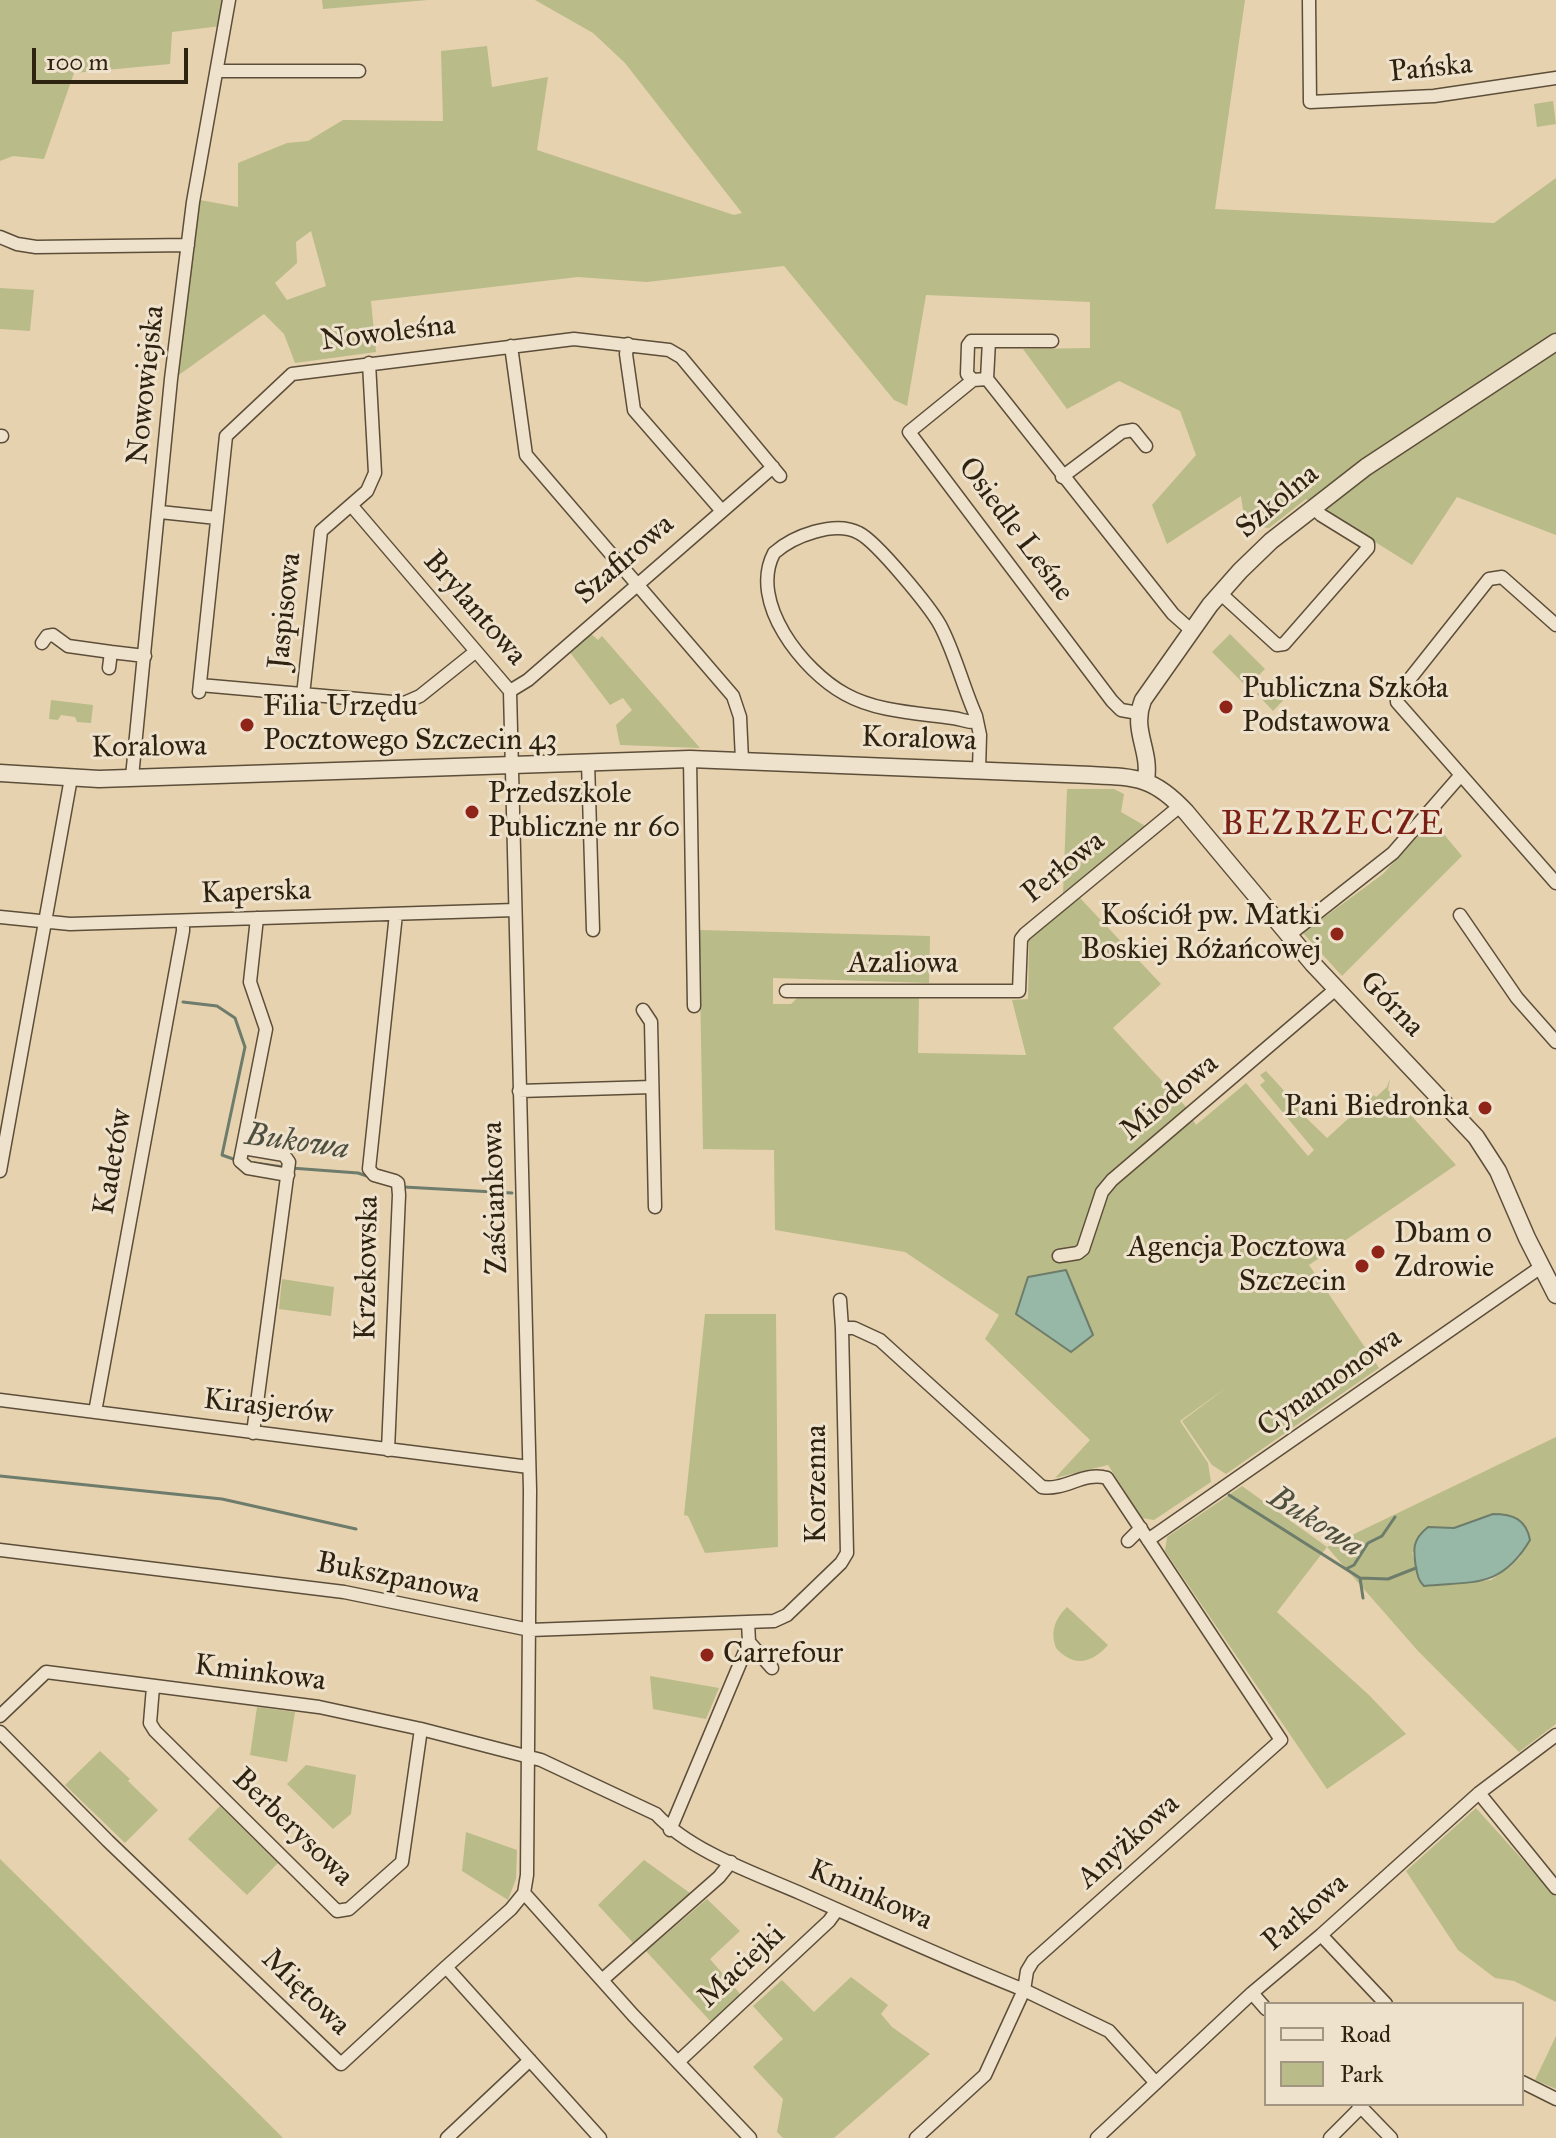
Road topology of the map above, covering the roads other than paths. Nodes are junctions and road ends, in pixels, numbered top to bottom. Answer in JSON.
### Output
{"nodes":[{"id":1,"x":229,"y":0,"type":"edge"},
{"id":2,"x":1309,"y":0,"type":"edge"},
{"id":3,"x":218,"y":71,"type":"junction"},
{"id":4,"x":359,"y":71,"type":"dead end"},
{"id":5,"x":1556,"y":78,"type":"edge"},
{"id":6,"x":0,"y":237,"type":"edge"},
{"id":7,"x":188,"y":245,"type":"junction"},
{"id":8,"x":989,"y":341,"type":"junction"},
{"id":9,"x":1052,"y":341,"type":"dead end"},
{"id":10,"x":1556,"y":342,"type":"edge"},
{"id":11,"x":628,"y":344,"type":"junction"},
{"id":12,"x":511,"y":346,"type":"junction"},
{"id":13,"x":369,"y":363,"type":"junction"},
{"id":14,"x":987,"y":379,"type":"junction"},
{"id":15,"x":973,"y":380,"type":"junction"},
{"id":16,"x":1146,"y":446,"type":"dead end"},
{"id":17,"x":776,"y":471,"type":"joint"},
{"id":18,"x":1062,"y":477,"type":"junction"},
{"id":19,"x":351,"y":505,"type":"junction"},
{"id":20,"x":1313,"y":507,"type":"junction"},
{"id":21,"x":722,"y":511,"type":"junction"},
{"id":22,"x":160,"y":512,"type":"junction"},
{"id":23,"x":217,"y":518,"type":"junction"},
{"id":24,"x":636,"y":585,"type":"junction"},
{"id":25,"x":1220,"y":593,"type":"junction"},
{"id":26,"x":1556,"y":625,"type":"edge"},
{"id":27,"x":1191,"y":630,"type":"junction"},
{"id":28,"x":42,"y":643,"type":"dead end"},
{"id":29,"x":111,"y":652,"type":"junction"},
{"id":30,"x":475,"y":652,"type":"junction"},
{"id":31,"x":145,"y":656,"type":"junction"},
{"id":32,"x":109,"y":668,"type":"dead end"},
{"id":33,"x":510,"y":691,"type":"junction"},
{"id":34,"x":303,"y":695,"type":"junction"},
{"id":35,"x":971,"y":705,"type":"junction"},
{"id":36,"x":1138,"y":713,"type":"junction"},
{"id":37,"x":958,"y":718,"type":"junction"},
{"id":38,"x":977,"y":722,"type":"junction"},
{"id":39,"x":690,"y":759,"type":"junction"},
{"id":40,"x":742,"y":760,"type":"junction"},
{"id":41,"x":588,"y":762,"type":"junction"},
{"id":42,"x":512,"y":765,"type":"junction"},
{"id":43,"x":979,"y":770,"type":"junction"},
{"id":44,"x":0,"y":773,"type":"edge"},
{"id":45,"x":1460,"y":776,"type":"junction"},
{"id":46,"x":132,"y":777,"type":"junction"},
{"id":47,"x":71,"y":778,"type":"junction"},
{"id":48,"x":1146,"y":780,"type":"junction"},
{"id":49,"x":1180,"y":806,"type":"junction"},
{"id":50,"x":1556,"y":883,"type":"edge"},
{"id":51,"x":515,"y":910,"type":"junction"},
{"id":52,"x":396,"y":914,"type":"junction"},
{"id":53,"x":1460,"y":915,"type":"dead end"},
{"id":54,"x":0,"y":917,"type":"edge"},
{"id":55,"x":257,"y":918,"type":"junction"},
{"id":56,"x":183,"y":921,"type":"junction"},
{"id":57,"x":45,"y":923,"type":"junction"},
{"id":58,"x":593,"y":930,"type":"dead end"},
{"id":59,"x":1289,"y":935,"type":"junction"},
{"id":60,"x":1337,"y":988,"type":"junction"},
{"id":61,"x":786,"y":991,"type":"dead end"},
{"id":62,"x":1019,"y":991,"type":"joint"},
{"id":63,"x":694,"y":1006,"type":"dead end"},
{"id":64,"x":643,"y":1010,"type":"dead end"},
{"id":65,"x":1556,"y":1042,"type":"edge"},
{"id":66,"x":652,"y":1087,"type":"junction"},
{"id":67,"x":519,"y":1091,"type":"junction"},
{"id":68,"x":243,"y":1148,"type":"junction"},
{"id":69,"x":0,"y":1171,"type":"edge"},
{"id":70,"x":288,"y":1175,"type":"junction"},
{"id":71,"x":655,"y":1207,"type":"dead end"},
{"id":72,"x":1059,"y":1256,"type":"dead end"},
{"id":73,"x":1541,"y":1267,"type":"junction"},
{"id":74,"x":1556,"y":1295,"type":"edge"},
{"id":75,"x":840,"y":1300,"type":"dead end"},
{"id":76,"x":842,"y":1328,"type":"junction"},
{"id":77,"x":0,"y":1400,"type":"edge"},
{"id":78,"x":95,"y":1412,"type":"junction"},
{"id":79,"x":253,"y":1433,"type":"junction"},
{"id":80,"x":388,"y":1450,"type":"junction"},
{"id":81,"x":529,"y":1467,"type":"junction"},
{"id":82,"x":1141,"y":1528,"type":"junction"},
{"id":83,"x":1148,"y":1540,"type":"junction"},
{"id":84,"x":1128,"y":1541,"type":"dead end"},
{"id":85,"x":0,"y":1550,"type":"edge"},
{"id":86,"x":787,"y":1615,"type":"joint"},
{"id":87,"x":748,"y":1622,"type":"junction"},
{"id":88,"x":530,"y":1630,"type":"junction"},
{"id":89,"x":749,"y":1642,"type":"junction"},
{"id":90,"x":772,"y":1668,"type":"dead end"},
{"id":91,"x":153,"y":1687,"type":"junction"},
{"id":92,"x":0,"y":1716,"type":"edge"},
{"id":93,"x":421,"y":1729,"type":"junction"},
{"id":94,"x":0,"y":1732,"type":"edge"},
{"id":95,"x":1556,"y":1735,"type":"edge"},
{"id":96,"x":527,"y":1758,"type":"junction"},
{"id":97,"x":1479,"y":1793,"type":"junction"},
{"id":98,"x":670,"y":1830,"type":"junction"},
{"id":99,"x":731,"y":1862,"type":"junction"},
{"id":100,"x":1556,"y":1888,"type":"edge"},
{"id":101,"x":524,"y":1893,"type":"junction"},
{"id":102,"x":837,"y":1910,"type":"junction"},
{"id":103,"x":1321,"y":1935,"type":"junction"},
{"id":104,"x":446,"y":1967,"type":"junction"},
{"id":105,"x":602,"y":1980,"type":"junction"},
{"id":106,"x":1024,"y":1990,"type":"junction"},
{"id":107,"x":1252,"y":1993,"type":"junction"},
{"id":108,"x":1384,"y":2002,"type":"edge"},
{"id":109,"x":1264,"y":2007,"type":"edge"},
{"id":110,"x":530,"y":2060,"type":"junction"},
{"id":111,"x":679,"y":2061,"type":"junction"},
{"id":112,"x":1156,"y":2083,"type":"junction"},
{"id":113,"x":1524,"y":2083,"type":"edge"},
{"id":114,"x":1556,"y":2099,"type":"edge"},
{"id":115,"x":1360,"y":2106,"type":"edge"},
{"id":116,"x":447,"y":2138,"type":"edge"},
{"id":117,"x":600,"y":2138,"type":"edge"},
{"id":118,"x":750,"y":2138,"type":"edge"},
{"id":119,"x":916,"y":2138,"type":"edge"},
{"id":120,"x":1097,"y":2138,"type":"edge"},
{"id":121,"x":1330,"y":2138,"type":"edge"},
{"id":122,"x":1391,"y":2138,"type":"edge"}],
"edges":[{"from":1,"to":3,"type":"street","name":"Nowowiejska"},
{"from":2,"to":5,"type":"street","name":"Pańska"},
{"from":3,"to":4,"type":"street"},
{"from":3,"to":7,"type":"street","name":"Nowowiejska"},
{"from":6,"to":7,"type":"street"},
{"from":7,"to":22,"type":"street","name":"Nowowiejska"},
{"from":8,"to":9,"type":"street"},
{"from":8,"to":14,"type":"street"},
{"from":8,"to":15,"type":"street"},
{"from":10,"to":20,"type":"street","name":"Szkolna"},
{"from":11,"to":12,"type":"street","name":"Nowoleśna"},
{"from":11,"to":17,"type":"street","name":"Nowoleśna"},
{"from":11,"to":21,"type":"street"},
{"from":12,"to":13,"type":"street","name":"Nowoleśna"},
{"from":12,"to":24,"type":"street"},
{"from":13,"to":19,"type":"street","name":"Jaspisowa"},
{"from":13,"to":23,"type":"street","name":"Nowoleśna"},
{"from":14,"to":15,"type":"street"},
{"from":14,"to":18,"type":"street"},
{"from":15,"to":36,"type":"street","name":"Osiedle Leśne"},
{"from":16,"to":18,"type":"street"},
{"from":17,"to":21,"type":"street","name":"Szafirowa"},
{"from":18,"to":27,"type":"street"},
{"from":19,"to":30,"type":"street","name":"Brylantowa"},
{"from":19,"to":34,"type":"street","name":"Jaspisowa"},
{"from":20,"to":25,"type":"street","name":"Szkolna"},
{"from":20,"to":25,"type":"street"},
{"from":21,"to":24,"type":"street","name":"Szafirowa"},
{"from":22,"to":23,"type":"street"},
{"from":22,"to":31,"type":"street","name":"Nowowiejska"},
{"from":23,"to":34,"type":"street","name":"Nowoleśna"},
{"from":24,"to":33,"type":"street","name":"Szafirowa"},
{"from":24,"to":40,"type":"street"},
{"from":25,"to":27,"type":"street","name":"Szkolna"},
{"from":26,"to":45,"type":"street"},
{"from":27,"to":36,"type":"street","name":"Szkolna"},
{"from":28,"to":29,"type":"street"},
{"from":29,"to":31,"type":"street"},
{"from":29,"to":32,"type":"street"},
{"from":30,"to":33,"type":"street","name":"Brylantowa"},
{"from":30,"to":34,"type":"street"},
{"from":31,"to":46,"type":"street","name":"Nowowiejska"},
{"from":33,"to":42,"type":"street","name":"Brylantowa"},
{"from":35,"to":37,"type":"street"},
{"from":35,"to":37,"type":"street","name":"Koralowa"},
{"from":35,"to":38,"type":"street","name":"Koralowa"},
{"from":36,"to":48,"type":"street"},
{"from":37,"to":38,"type":"street","name":"Koralowa"},
{"from":38,"to":43,"type":"street"},
{"from":39,"to":40,"type":"street","name":"Koralowa"},
{"from":39,"to":41,"type":"street","name":"Koralowa"},
{"from":39,"to":63,"type":"street"},
{"from":40,"to":43,"type":"street","name":"Koralowa"},
{"from":41,"to":42,"type":"street","name":"Koralowa"},
{"from":41,"to":58,"type":"street"},
{"from":42,"to":46,"type":"street","name":"Koralowa"},
{"from":42,"to":51,"type":"street","name":"Zaściankowa"},
{"from":43,"to":48,"type":"street","name":"Koralowa"},
{"from":44,"to":47,"type":"street","name":"Koralowa"},
{"from":45,"to":50,"type":"street"},
{"from":45,"to":59,"type":"street"},
{"from":46,"to":47,"type":"street","name":"Koralowa"},
{"from":47,"to":57,"type":"street"},
{"from":48,"to":49,"type":"street","name":"Górna"},
{"from":49,"to":59,"type":"street","name":"Górna"},
{"from":49,"to":62,"type":"street","name":"Perłowa"},
{"from":51,"to":52,"type":"street","name":"Kaperska"},
{"from":51,"to":67,"type":"street","name":"Zaściankowa"},
{"from":52,"to":55,"type":"street","name":"Kaperska"},
{"from":52,"to":80,"type":"street","name":"Krzekowska"},
{"from":53,"to":65,"type":"street"},
{"from":54,"to":57,"type":"street","name":"Kaperska"},
{"from":55,"to":56,"type":"street","name":"Kaperska"},
{"from":55,"to":68,"type":"street"},
{"from":56,"to":57,"type":"street","name":"Kaperska"},
{"from":56,"to":78,"type":"street","name":"Kadetów"},
{"from":57,"to":69,"type":"street"},
{"from":59,"to":60,"type":"street","name":"Górna"},
{"from":60,"to":72,"type":"street","name":"Miodowa"},
{"from":60,"to":73,"type":"street","name":"Górna"},
{"from":61,"to":62,"type":"street","name":"Azaliowa"},
{"from":64,"to":66,"type":"street"},
{"from":66,"to":67,"type":"street"},
{"from":66,"to":71,"type":"street"},
{"from":67,"to":81,"type":"street","name":"Zaściankowa"},
{"from":68,"to":70,"type":"street"},
{"from":68,"to":70,"type":"street"},
{"from":70,"to":79,"type":"street"},
{"from":73,"to":74,"type":"street","name":"Górna"},
{"from":73,"to":83,"type":"street","name":"Cynamonowa"},
{"from":75,"to":76,"type":"street","name":"Korzenna"},
{"from":76,"to":82,"type":"street"},
{"from":76,"to":86,"type":"street","name":"Korzenna"},
{"from":77,"to":78,"type":"street","name":"Kirasjerów"},
{"from":78,"to":79,"type":"street","name":"Kirasjerów"},
{"from":79,"to":80,"type":"street","name":"Kirasjerów"},
{"from":80,"to":81,"type":"street","name":"Kirasjerów"},
{"from":81,"to":88,"type":"street","name":"Zaściankowa"},
{"from":82,"to":83,"type":"street"},
{"from":82,"to":84,"type":"street"},
{"from":83,"to":106,"type":"street","name":"Anyżkowa"},
{"from":85,"to":88,"type":"street","name":"Bukszpanowa"},
{"from":86,"to":87,"type":"street","name":"Bukszpanowa"},
{"from":87,"to":88,"type":"street","name":"Bukszpanowa"},
{"from":87,"to":89,"type":"street"},
{"from":88,"to":96,"type":"street"},
{"from":89,"to":90,"type":"street"},
{"from":89,"to":98,"type":"street"},
{"from":91,"to":92,"type":"street","name":"Kminkowa"},
{"from":91,"to":93,"type":"street","name":"Kminkowa"},
{"from":91,"to":93,"type":"street","name":"Berberysowa"},
{"from":93,"to":96,"type":"street","name":"Kminkowa"},
{"from":94,"to":104,"type":"street","name":"Miętowa"},
{"from":95,"to":97,"type":"street","name":"Parkowa"},
{"from":96,"to":98,"type":"street","name":"Kminkowa"},
{"from":96,"to":101,"type":"street"},
{"from":97,"to":100,"type":"street"},
{"from":97,"to":103,"type":"street","name":"Parkowa"},
{"from":98,"to":99,"type":"street","name":"Kminkowa"},
{"from":99,"to":102,"type":"street","name":"Kminkowa"},
{"from":99,"to":105,"type":"street"},
{"from":101,"to":104,"type":"street"},
{"from":101,"to":105,"type":"street"},
{"from":102,"to":106,"type":"street","name":"Kminkowa"},
{"from":102,"to":111,"type":"street","name":"Maciejki"},
{"from":103,"to":107,"type":"street","name":"Parkowa"},
{"from":103,"to":108,"type":"street"},
{"from":104,"to":110,"type":"street"},
{"from":105,"to":111,"type":"street"},
{"from":106,"to":112,"type":"street","name":"Kminkowa"},
{"from":106,"to":119,"type":"street","name":"Anyżkowa"},
{"from":107,"to":109,"type":"street"},
{"from":107,"to":112,"type":"street","name":"Parkowa"},
{"from":110,"to":116,"type":"street"},
{"from":110,"to":117,"type":"street"},
{"from":111,"to":118,"type":"street"},
{"from":112,"to":120,"type":"street","name":"Parkowa"},
{"from":113,"to":114,"type":"street"},
{"from":115,"to":121,"type":"street"},
{"from":115,"to":122,"type":"street"}]}
